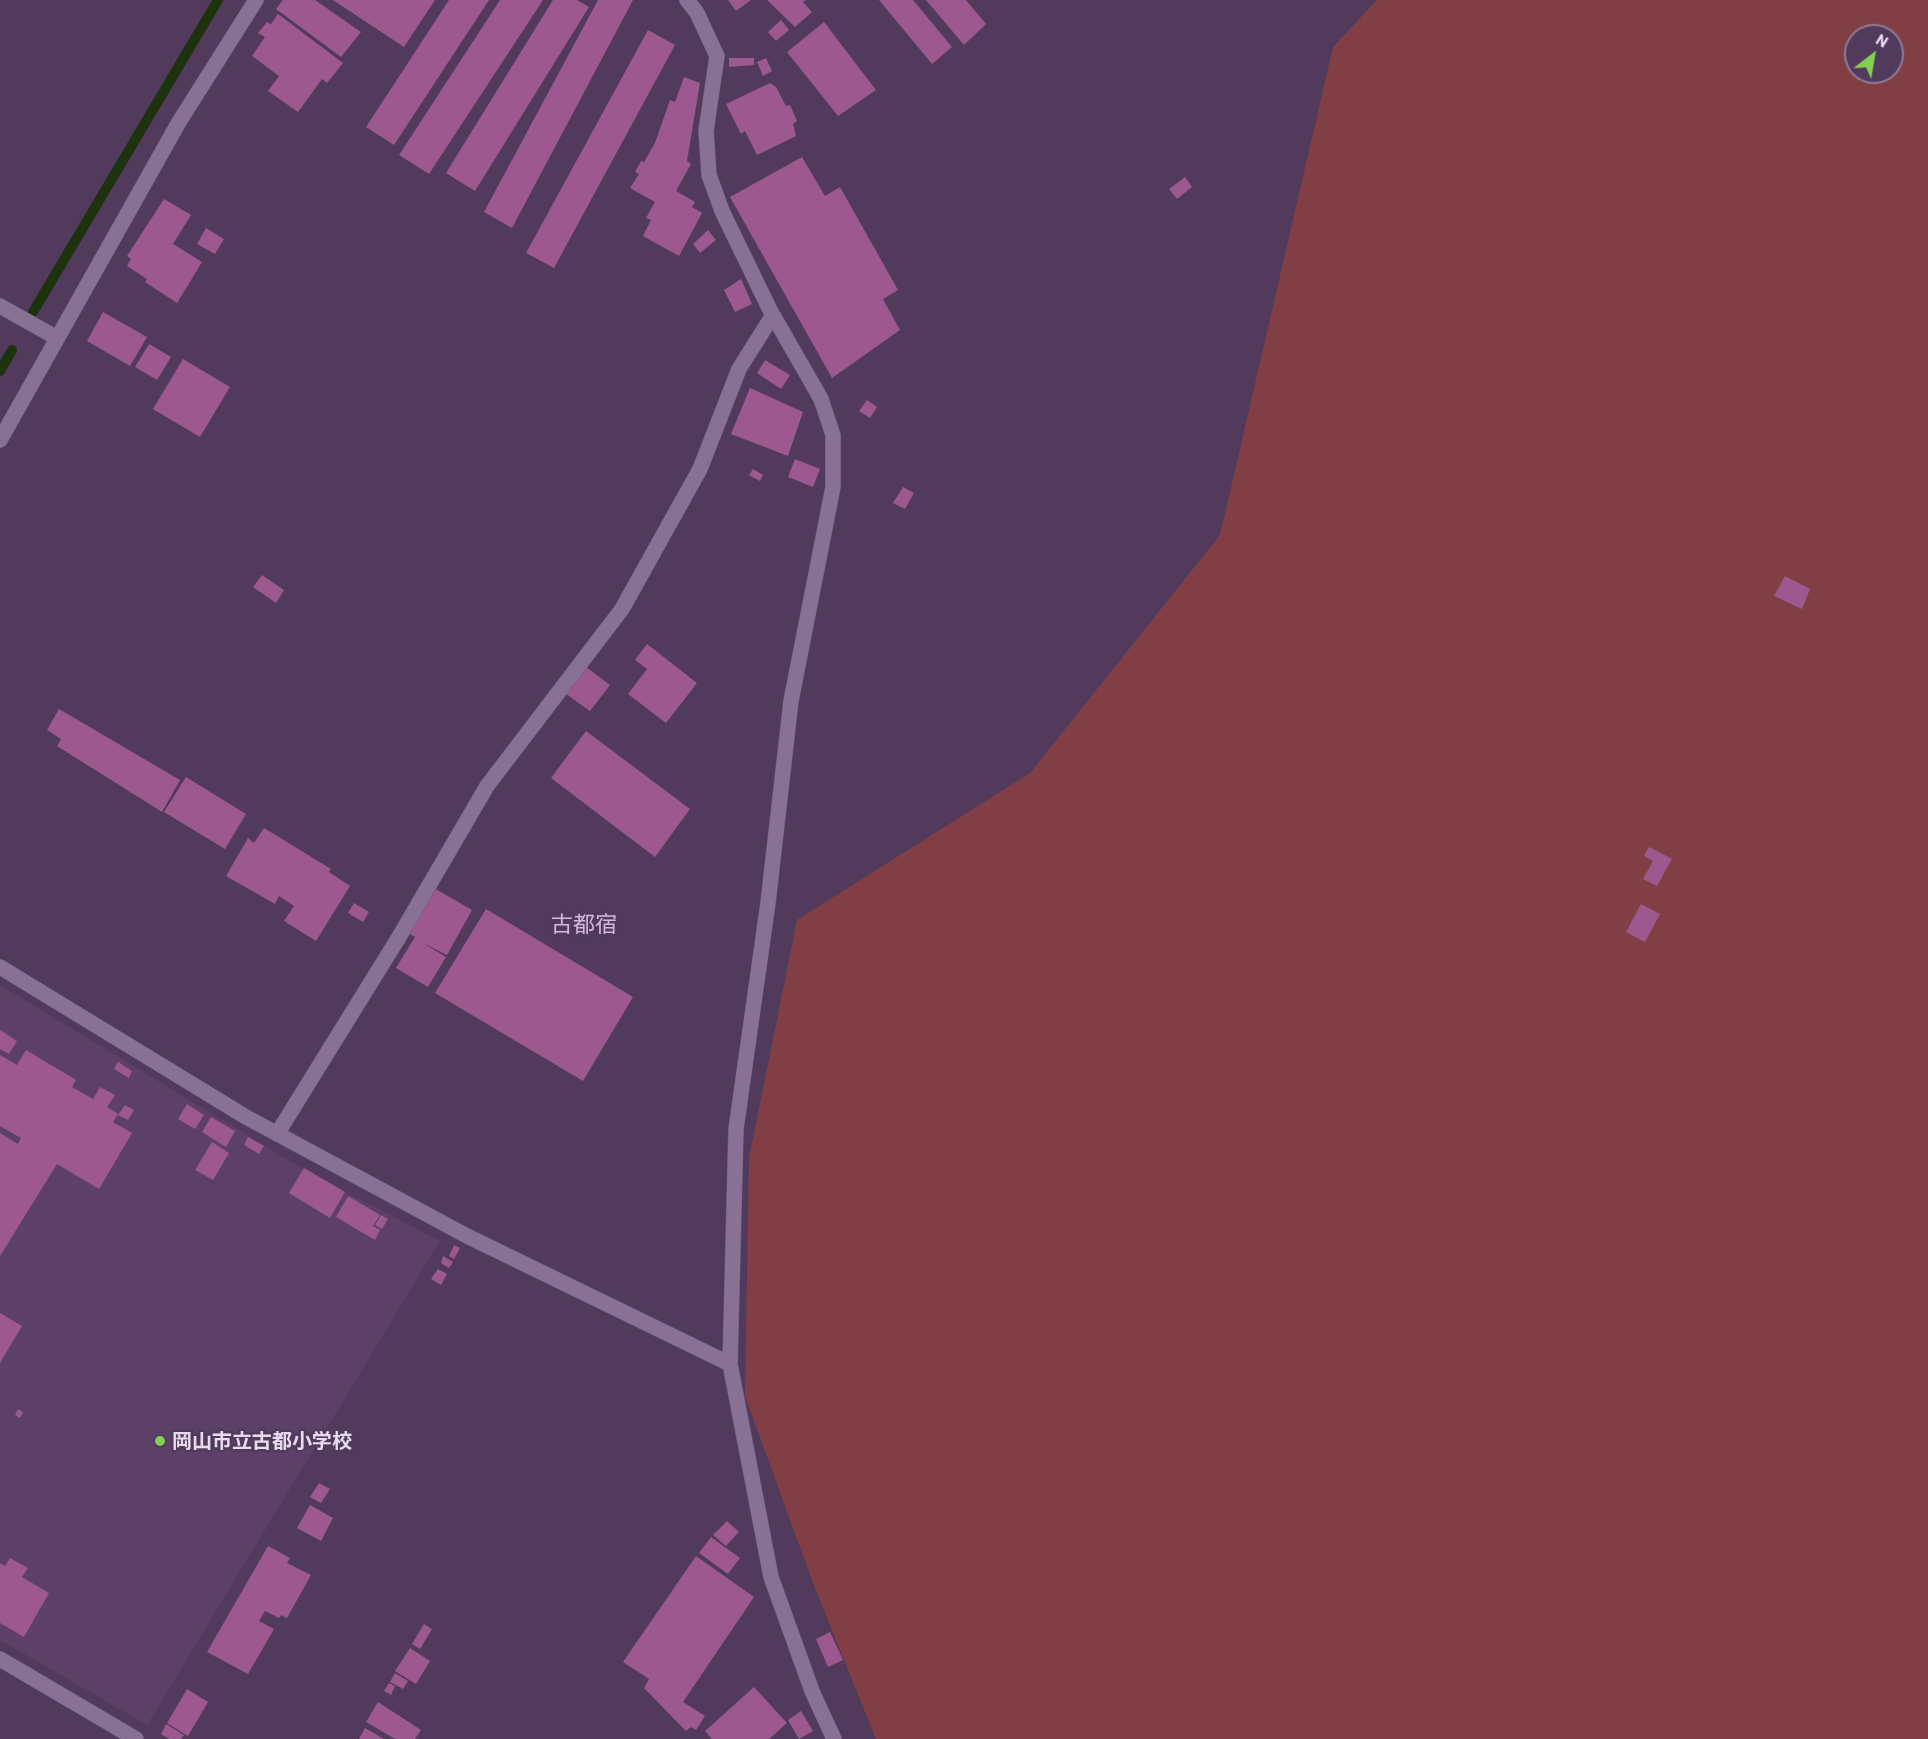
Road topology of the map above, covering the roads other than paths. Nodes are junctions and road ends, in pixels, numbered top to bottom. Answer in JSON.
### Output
{"nodes":[{"id":1,"x":256,"y":0,"type":"edge"},
{"id":2,"x":687,"y":0,"type":"edge"},
{"id":3,"x":0,"y":306,"type":"edge"},
{"id":4,"x":773,"y":315,"type":"junction"},
{"id":5,"x":57,"y":338,"type":"junction"},
{"id":6,"x":0,"y":440,"type":"edge"},
{"id":7,"x":0,"y":967,"type":"edge"},
{"id":8,"x":278,"y":1134,"type":"junction"},
{"id":9,"x":730,"y":1364,"type":"junction"},
{"id":10,"x":0,"y":1659,"type":"edge"},
{"id":11,"x":136,"y":1739,"type":"edge"},
{"id":12,"x":834,"y":1739,"type":"edge"}],
"edges":[{"from":1,"to":5,"type":"street"},
{"from":2,"to":4,"type":"street"},
{"from":3,"to":5,"type":"street"},
{"from":4,"to":8,"type":"street"},
{"from":4,"to":9,"type":"street"},
{"from":5,"to":6,"type":"street"},
{"from":7,"to":8,"type":"street"},
{"from":8,"to":9,"type":"street"},
{"from":9,"to":12,"type":"street"},
{"from":10,"to":11,"type":"street"}]}
